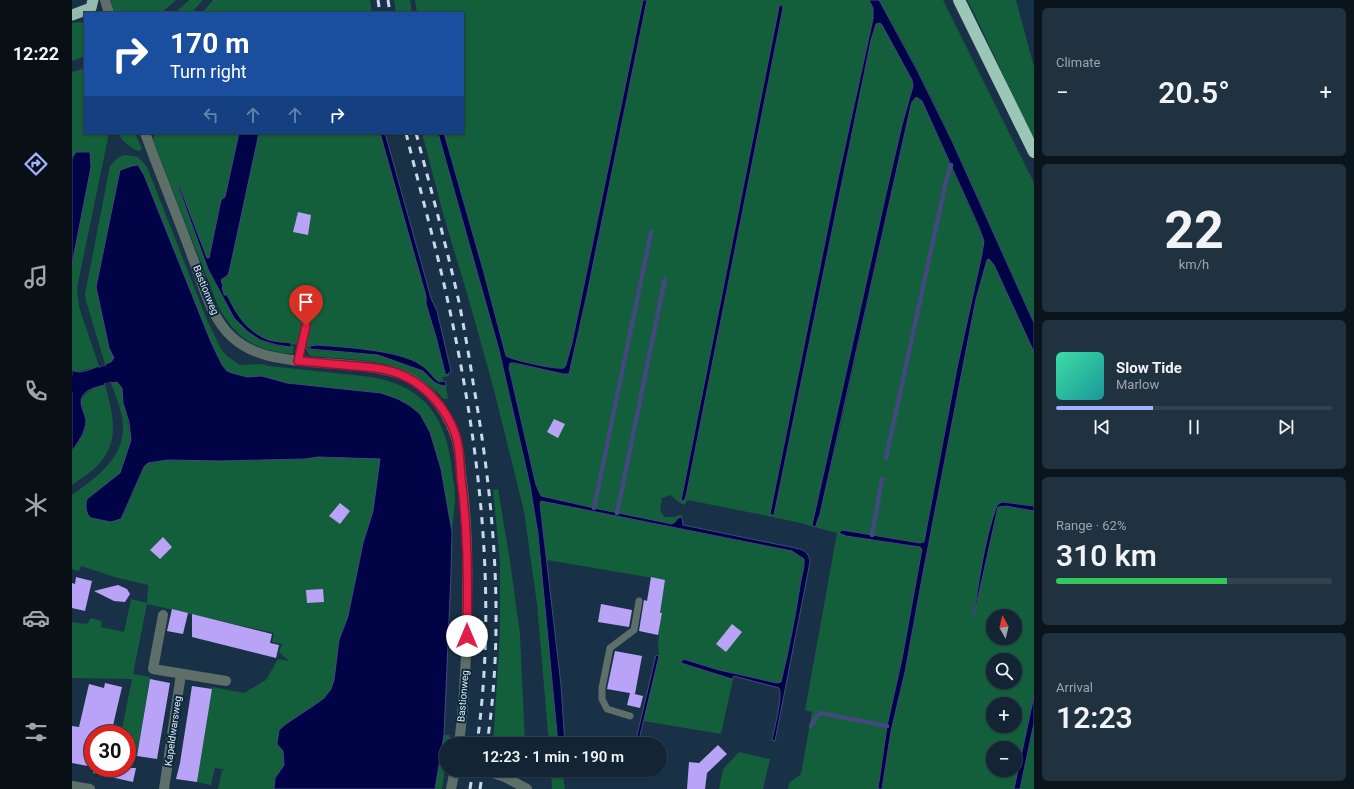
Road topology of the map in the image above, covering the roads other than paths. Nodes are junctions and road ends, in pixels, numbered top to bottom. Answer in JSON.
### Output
{"nodes":[{"id":1,"x":105,"y":0,"type":"edge"},
{"id":2,"x":959,"y":0,"type":"edge"},
{"id":3,"x":92,"y":7,"type":"edge"},
{"id":4,"x":109,"y":12,"type":"edge"},
{"id":5,"x":72,"y":15,"type":"edge"},
{"id":6,"x":145,"y":134,"type":"edge"},
{"id":7,"x":1034,"y":152,"type":"edge"},
{"id":8,"x":306,"y":326,"type":"dead end"},
{"id":9,"x":298,"y":361,"type":"junction"},
{"id":10,"x":639,"y":601,"type":"dead end"},
{"id":11,"x":163,"y":615,"type":"dead end"},
{"id":12,"x":181,"y":674,"type":"junction"},
{"id":13,"x":226,"y":681,"type":"dead end"},
{"id":14,"x":630,"y":716,"type":"dead end"},
{"id":15,"x":459,"y":737,"type":"edge"},
{"id":16,"x":454,"y":777,"type":"edge"},
{"id":17,"x":505,"y":777,"type":"edge"},
{"id":18,"x":164,"y":789,"type":"edge"},
{"id":19,"x":451,"y":789,"type":"edge"},
{"id":20,"x":527,"y":789,"type":"edge"}],
"edges":[{"from":1,"to":4,"type":"street"},
{"from":2,"to":7,"type":"highway"},
{"from":3,"to":5,"type":"highway"},
{"from":6,"to":9,"type":"street","name":"Bastionweg"},
{"from":8,"to":9,"type":"lane"},
{"from":9,"to":15,"type":"street","name":"Bastionweg"},
{"from":10,"to":14,"type":"lane"},
{"from":11,"to":12,"type":"street"},
{"from":12,"to":13,"type":"street"},
{"from":12,"to":18,"type":"street","name":"Kapeldwarsweg"},
{"from":16,"to":19,"type":"street"},
{"from":17,"to":20,"type":"street"}]}
